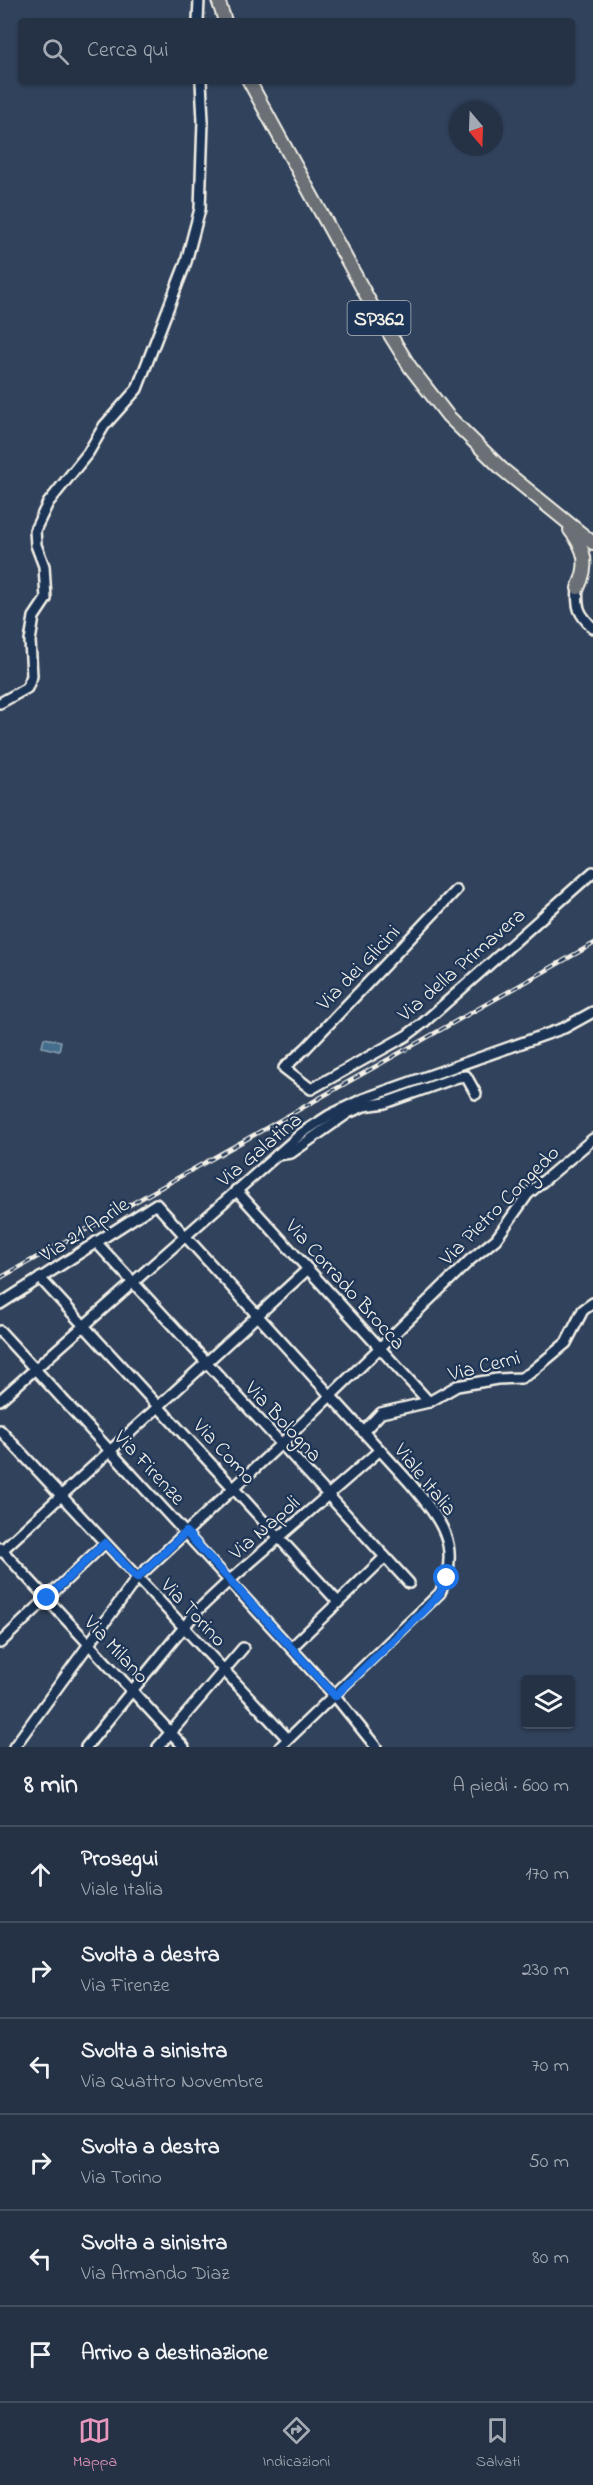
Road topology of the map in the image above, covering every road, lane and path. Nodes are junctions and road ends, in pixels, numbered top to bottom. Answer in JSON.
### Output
{"nodes":[{"id":1,"x":199,"y":0,"type":"edge"},
{"id":2,"x":218,"y":0,"type":"edge"},
{"id":3,"x":198,"y":18,"type":"edge"},
{"id":4,"x":224,"y":18,"type":"edge"},
{"id":5,"x":201,"y":84,"type":"edge"},
{"id":6,"x":251,"y":84,"type":"edge"},
{"id":7,"x":559,"y":515,"type":"junction"},
{"id":8,"x":593,"y":532,"type":"edge"},
{"id":9,"x":593,"y":543,"type":"edge"},
{"id":10,"x":593,"y":575,"type":"edge"},
{"id":11,"x":578,"y":588,"type":"junction"},
{"id":12,"x":593,"y":628,"type":"edge"},
{"id":13,"x":0,"y":703,"type":"edge"},
{"id":14,"x":593,"y":872,"type":"edge"},
{"id":15,"x":456,"y":890,"type":"dead end"},
{"id":16,"x":593,"y":1012,"type":"edge"},
{"id":17,"x":284,"y":1068,"type":"joint"},
{"id":18,"x":476,"y":1094,"type":"dead end"},
{"id":19,"x":593,"y":1139,"type":"edge"},
{"id":20,"x":277,"y":1155,"type":"junction"},
{"id":21,"x":236,"y":1190,"type":"junction"},
{"id":22,"x":156,"y":1204,"type":"joint"},
{"id":23,"x":186,"y":1236,"type":"junction"},
{"id":24,"x":96,"y":1242,"type":"junction"},
{"id":25,"x":308,"y":1269,"type":"junction"},
{"id":26,"x":40,"y":1278,"type":"junction"},
{"id":27,"x":134,"y":1283,"type":"junction"},
{"id":28,"x":593,"y":1303,"type":"edge"},
{"id":29,"x":0,"y":1304,"type":"edge"},
{"id":30,"x":257,"y":1314,"type":"junction"},
{"id":31,"x":84,"y":1326,"type":"junction"},
{"id":32,"x":0,"y":1331,"type":"edge"},
{"id":33,"x":380,"y":1347,"type":"junction"},
{"id":34,"x":206,"y":1362,"type":"junction"},
{"id":35,"x":35,"y":1369,"type":"junction"},
{"id":36,"x":331,"y":1396,"type":"junction"},
{"id":37,"x":0,"y":1400,"type":"edge"},
{"id":38,"x":429,"y":1402,"type":"junction"},
{"id":39,"x":158,"y":1405,"type":"junction"},
{"id":40,"x":0,"y":1430,"type":"edge"},
{"id":41,"x":363,"y":1432,"type":"junction"},
{"id":42,"x":281,"y":1444,"type":"junction"},
{"id":43,"x":110,"y":1450,"type":"junction"},
{"id":44,"x":380,"y":1450,"type":"junction"},
{"id":45,"x":234,"y":1487,"type":"junction"},
{"id":46,"x":328,"y":1495,"type":"junction"},
{"id":47,"x":61,"y":1496,"type":"junction"},
{"id":48,"x":186,"y":1532,"type":"junction"},
{"id":49,"x":280,"y":1537,"type":"junction"},
{"id":50,"x":105,"y":1543,"type":"junction"},
{"id":51,"x":1,"y":1550,"type":"edge"},
{"id":52,"x":385,"y":1557,"type":"junction"},
{"id":53,"x":137,"y":1578,"type":"junction"},
{"id":54,"x":230,"y":1580,"type":"junction"},
{"id":55,"x":409,"y":1583,"type":"dead end"},
{"id":56,"x":47,"y":1598,"type":"junction"},
{"id":57,"x":338,"y":1602,"type":"junction"},
{"id":58,"x":184,"y":1627,"type":"junction"},
{"id":59,"x":0,"y":1643,"type":"edge"},
{"id":60,"x":88,"y":1644,"type":"junction"},
{"id":61,"x":243,"y":1648,"type":"dead end"},
{"id":62,"x":291,"y":1648,"type":"junction"},
{"id":63,"x":224,"y":1670,"type":"junction"},
{"id":64,"x":132,"y":1691,"type":"junction"},
{"id":65,"x":335,"y":1696,"type":"junction"},
{"id":66,"x":171,"y":1732,"type":"junction"},
{"id":67,"x":288,"y":1739,"type":"junction"},
{"id":68,"x":14,"y":1747,"type":"edge"},
{"id":69,"x":86,"y":1747,"type":"edge"},
{"id":70,"x":158,"y":1747,"type":"edge"},
{"id":71,"x":184,"y":1747,"type":"edge"},
{"id":72,"x":280,"y":1747,"type":"edge"},
{"id":73,"x":376,"y":1747,"type":"edge"}],
"edges":[{"from":1,"to":3,"type":"street"},
{"from":2,"to":4,"type":"main road"},
{"from":5,"to":13,"type":"street"},
{"from":6,"to":7,"type":"main road","number":"SP362"},
{"from":7,"to":8,"type":"main road"},
{"from":7,"to":9,"type":"main road","number":"SP362"},
{"from":7,"to":11,"type":"main road"},
{"from":10,"to":11,"type":"main road"},
{"from":11,"to":12,"type":"street"},
{"from":14,"to":17,"type":"street","name":"Via della Primavera"},
{"from":15,"to":17,"type":"street","name":"Via dei Glicini"},
{"from":16,"to":20,"type":"street","name":"Via Galatina"},
{"from":18,"to":20,"type":"street"},
{"from":19,"to":33,"type":"street","name":"Via Pietro Congedo"},
{"from":20,"to":21,"type":"street","name":"Via Galatina"},
{"from":21,"to":23,"type":"street","name":"Via Galatina"},
{"from":21,"to":25,"type":"street","name":"Via Corrado Brocca"},
{"from":22,"to":23,"type":"street","name":"Viale Italia"},
{"from":22,"to":24,"type":"street","name":"Via 21 Aprile"},
{"from":23,"to":27,"type":"street","name":"Via Galatina"},
{"from":23,"to":30,"type":"street","name":"Viale Italia"},
{"from":24,"to":26,"type":"street","name":"Via 21 Aprile"},
{"from":24,"to":27,"type":"street","name":"Via Bologna"},
{"from":25,"to":30,"type":"street"},
{"from":25,"to":33,"type":"street","name":"Via Corrado Brocca"},
{"from":26,"to":29,"type":"street","name":"Via 21 Aprile"},
{"from":26,"to":31,"type":"street","name":"Via Como"},
{"from":27,"to":31,"type":"street","name":"Via Galatina"},
{"from":27,"to":34,"type":"street","name":"Via Bologna"},
{"from":28,"to":38,"type":"street","name":"Via Cerni"},
{"from":30,"to":34,"type":"street"},
{"from":30,"to":36,"type":"street","name":"Viale Italia"},
{"from":31,"to":35,"type":"street","name":"Via Galatina"},
{"from":31,"to":39,"type":"street","name":"Via Como"},
{"from":32,"to":35,"type":"street","name":"Via Firenze"},
{"from":33,"to":36,"type":"street","name":"Via Pietro Congedo"},
{"from":33,"to":38,"type":"street","name":"Via Corrado Brocca"},
{"from":34,"to":39,"type":"street"},
{"from":34,"to":42,"type":"street","name":"Via Bologna"},
{"from":35,"to":37,"type":"street","name":"Via Galatina"},
{"from":35,"to":43,"type":"street","name":"Via Firenze"},
{"from":36,"to":41,"type":"street","name":"Viale Italia"},
{"from":36,"to":42,"type":"street","name":"Via Pietro Congedo"},
{"from":38,"to":41,"type":"street","name":"Via Cerni"},
{"from":39,"to":43,"type":"street"},
{"from":39,"to":45,"type":"street","name":"Via Como"},
{"from":40,"to":47,"type":"street","name":"Via Torino"},
{"from":41,"to":44,"type":"street","name":"Viale Italia"},
{"from":42,"to":45,"type":"street","name":"Via Pietro Congedo"},
{"from":42,"to":46,"type":"street","name":"Via Bologna"},
{"from":43,"to":47,"type":"street"},
{"from":43,"to":48,"type":"street","name":"Via Firenze"},
{"from":44,"to":46,"type":"street","name":"Via Napoli"},
{"from":44,"to":65,"type":"street","name":"Viale Italia"},
{"from":45,"to":48,"type":"street","name":"Via Pietro Congedo"},
{"from":45,"to":49,"type":"street","name":"Via Como"},
{"from":46,"to":49,"type":"street","name":"Via Napoli"},
{"from":46,"to":52,"type":"street","name":"Via Bologna"},
{"from":47,"to":50,"type":"street","name":"Via Torino"},
{"from":47,"to":51,"type":"street"},
{"from":48,"to":53,"type":"street","name":"Via Pietro Congedo"},
{"from":48,"to":54,"type":"street","name":"Via Firenze"},
{"from":49,"to":54,"type":"street","name":"Via Napoli"},
{"from":49,"to":57,"type":"street","name":"Via Como"},
{"from":50,"to":53,"type":"street","name":"Via Torino"},
{"from":50,"to":56,"type":"street"},
{"from":51,"to":56,"type":"street","name":"Via Milano"},
{"from":52,"to":55,"type":"street","name":"Via Bologna"},
{"from":52,"to":57,"type":"street"},
{"from":53,"to":58,"type":"street","name":"Via Torino"},
{"from":53,"to":60,"type":"street","name":"Via Pietro Congedo"},
{"from":54,"to":58,"type":"street","name":"Via Napoli"},
{"from":54,"to":62,"type":"street","name":"Via Firenze"},
{"from":56,"to":59,"type":"street"},
{"from":56,"to":60,"type":"street","name":"Via Milano"},
{"from":57,"to":62,"type":"street"},
{"from":58,"to":63,"type":"street","name":"Via Torino"},
{"from":58,"to":64,"type":"street","name":"Via Napoli"},
{"from":60,"to":64,"type":"street","name":"Via Milano"},
{"from":60,"to":68,"type":"street","name":"Via Pietro Congedo"},
{"from":61,"to":63,"type":"street"},
{"from":62,"to":65,"type":"street","name":"Via Firenze"},
{"from":63,"to":66,"type":"street"},
{"from":63,"to":67,"type":"street","name":"Via Torino"},
{"from":64,"to":66,"type":"street","name":"Via Milano"},
{"from":64,"to":69,"type":"street","name":"Via Napoli"},
{"from":65,"to":67,"type":"street","name":"Viale Italia"},
{"from":65,"to":73,"type":"street","name":"Via Firenze"},
{"from":66,"to":70,"type":"street"},
{"from":66,"to":71,"type":"street","name":"Via Milano"},
{"from":67,"to":72,"type":"street","name":"Viale Italia"}]}
